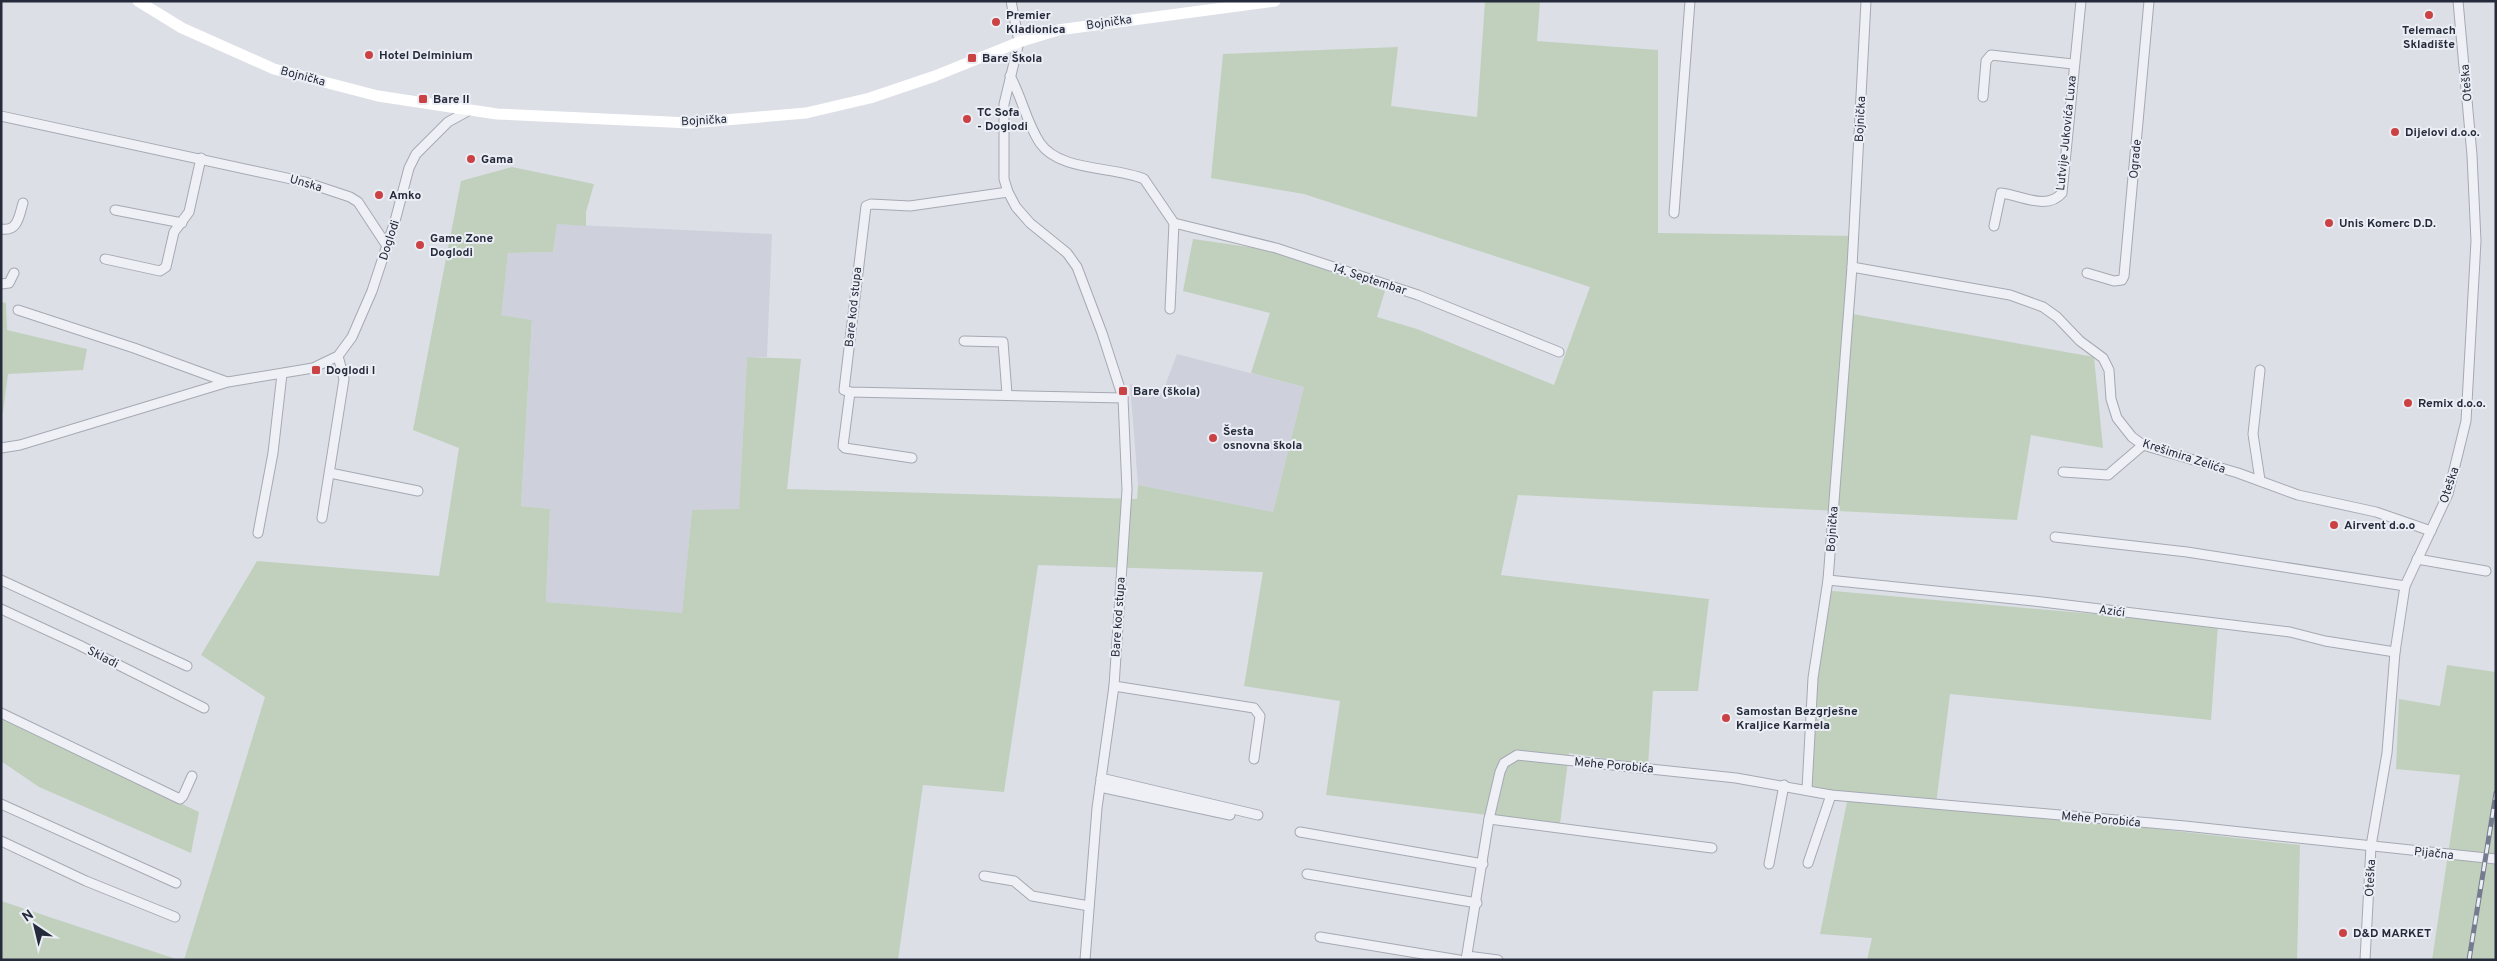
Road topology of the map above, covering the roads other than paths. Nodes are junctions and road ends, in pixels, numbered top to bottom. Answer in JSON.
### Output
{"nodes":[{"id":1,"x":138,"y":1,"type":"edge"},
{"id":2,"x":1011,"y":1,"type":"edge"},
{"id":3,"x":1275,"y":1,"type":"edge"},
{"id":4,"x":1690,"y":1,"type":"edge"},
{"id":5,"x":1866,"y":1,"type":"edge"},
{"id":6,"x":2081,"y":1,"type":"edge"},
{"id":7,"x":2149,"y":1,"type":"edge"},
{"id":8,"x":2458,"y":1,"type":"edge"},
{"id":9,"x":1018,"y":42,"type":"junction"},
{"id":10,"x":2073,"y":64,"type":"junction"},
{"id":11,"x":1010,"y":76,"type":"junction"},
{"id":12,"x":1983,"y":97,"type":"dead end"},
{"id":13,"x":468,"y":111,"type":"junction"},
{"id":14,"x":1,"y":116,"type":"edge"},
{"id":15,"x":201,"y":158,"type":"junction"},
{"id":16,"x":1008,"y":192,"type":"junction"},
{"id":17,"x":22,"y":203,"type":"dead end"},
{"id":18,"x":116,"y":210,"type":"dead end"},
{"id":19,"x":1674,"y":213,"type":"dead end"},
{"id":20,"x":182,"y":223,"type":"junction"},
{"id":21,"x":1174,"y":223,"type":"junction"},
{"id":22,"x":1994,"y":226,"type":"dead end"},
{"id":23,"x":1,"y":229,"type":"edge"},
{"id":24,"x":387,"y":246,"type":"junction"},
{"id":25,"x":105,"y":259,"type":"dead end"},
{"id":26,"x":1852,"y":267,"type":"junction"},
{"id":27,"x":14,"y":273,"type":"dead end"},
{"id":28,"x":2087,"y":273,"type":"dead end"},
{"id":29,"x":1,"y":284,"type":"edge"},
{"id":30,"x":1170,"y":309,"type":"dead end"},
{"id":31,"x":18,"y":310,"type":"dead end"},
{"id":32,"x":964,"y":341,"type":"dead end"},
{"id":33,"x":1559,"y":352,"type":"dead end"},
{"id":34,"x":338,"y":356,"type":"junction"},
{"id":35,"x":2260,"y":370,"type":"dead end"},
{"id":36,"x":282,"y":374,"type":"junction"},
{"id":37,"x":228,"y":382,"type":"junction"},
{"id":38,"x":850,"y":392,"type":"junction"},
{"id":39,"x":1006,"y":394,"type":"junction"},
{"id":40,"x":1122,"y":398,"type":"junction"},
{"id":41,"x":2143,"y":445,"type":"junction"},
{"id":42,"x":1,"y":448,"type":"edge"},
{"id":43,"x":912,"y":458,"type":"dead end"},
{"id":44,"x":2064,"y":472,"type":"dead end"},
{"id":45,"x":330,"y":473,"type":"junction"},
{"id":46,"x":2260,"y":480,"type":"junction"},
{"id":47,"x":418,"y":491,"type":"dead end"},
{"id":48,"x":322,"y":518,"type":"dead end"},
{"id":49,"x":2430,"y":531,"type":"junction"},
{"id":50,"x":258,"y":533,"type":"dead end"},
{"id":51,"x":2055,"y":537,"type":"dead end"},
{"id":52,"x":2418,"y":559,"type":"junction"},
{"id":53,"x":2486,"y":571,"type":"dead end"},
{"id":54,"x":1,"y":580,"type":"edge"},
{"id":55,"x":1828,"y":580,"type":"junction"},
{"id":56,"x":2405,"y":586,"type":"junction"},
{"id":57,"x":1,"y":609,"type":"edge"},
{"id":58,"x":2394,"y":652,"type":"junction"},
{"id":59,"x":187,"y":666,"type":"dead end"},
{"id":60,"x":1114,"y":686,"type":"junction"},
{"id":61,"x":204,"y":708,"type":"dead end"},
{"id":62,"x":1,"y":712,"type":"edge"},
{"id":63,"x":1254,"y":759,"type":"dead end"},
{"id":64,"x":192,"y":776,"type":"dead end"},
{"id":65,"x":1101,"y":783,"type":"junction"},
{"id":66,"x":1784,"y":786,"type":"junction"},
{"id":67,"x":1808,"y":789,"type":"junction"},
{"id":68,"x":1831,"y":794,"type":"junction"},
{"id":69,"x":1,"y":804,"type":"edge"},
{"id":70,"x":1230,"y":815,"type":"dead end"},
{"id":71,"x":1258,"y":815,"type":"dead end"},
{"id":72,"x":1489,"y":818,"type":"junction"},
{"id":73,"x":1300,"y":832,"type":"dead end"},
{"id":74,"x":1,"y":840,"type":"edge"},
{"id":75,"x":2371,"y":846,"type":"junction"},
{"id":76,"x":1712,"y":848,"type":"dead end"},
{"id":77,"x":2496,"y":859,"type":"edge"},
{"id":78,"x":1808,"y":863,"type":"dead end"},
{"id":79,"x":1483,"y":864,"type":"junction"},
{"id":80,"x":1769,"y":864,"type":"dead end"},
{"id":81,"x":1307,"y":874,"type":"dead end"},
{"id":82,"x":984,"y":876,"type":"dead end"},
{"id":83,"x":176,"y":883,"type":"dead end"},
{"id":84,"x":1477,"y":903,"type":"junction"},
{"id":85,"x":1089,"y":906,"type":"junction"},
{"id":86,"x":175,"y":916,"type":"dead end"},
{"id":87,"x":1320,"y":937,"type":"dead end"},
{"id":88,"x":1464,"y":958,"type":"edge"},
{"id":89,"x":1085,"y":960,"type":"edge"},
{"id":90,"x":1498,"y":960,"type":"edge"},
{"id":91,"x":2365,"y":960,"type":"edge"}],
"edges":[{"from":1,"to":13,"type":"main road","name":"Bojnička"},
{"from":2,"to":9,"type":"street"},
{"from":3,"to":9,"type":"main road","name":"Bojnička"},
{"from":4,"to":19,"type":"street"},
{"from":5,"to":26,"type":"street","name":"Bojnička"},
{"from":6,"to":10,"type":"street","name":"Lutvije Jukovića Luxa"},
{"from":7,"to":28,"type":"street","name":"Ograde"},
{"from":8,"to":49,"type":"street","name":"Oteška"},
{"from":9,"to":11,"type":"street","name":"Bare kod stupa"},
{"from":9,"to":13,"type":"main road","name":"Bojnička"},
{"from":10,"to":12,"type":"street","name":"Lutvije Jukovića Luxa"},
{"from":10,"to":22,"type":"street","name":"Lutvije Jukovića Luxa"},
{"from":11,"to":16,"type":"street","name":"Bare kod stupa"},
{"from":11,"to":21,"type":"street"},
{"from":13,"to":24,"type":"street","name":"Doglodi"},
{"from":14,"to":15,"type":"street","name":"Unska"},
{"from":15,"to":20,"type":"street"},
{"from":15,"to":24,"type":"street","name":"Unska"},
{"from":16,"to":38,"type":"street","name":"Bare kod stupa"},
{"from":16,"to":40,"type":"street","name":"Bare kod stupa"},
{"from":17,"to":23,"type":"street"},
{"from":18,"to":20,"type":"street"},
{"from":20,"to":25,"type":"street"},
{"from":21,"to":30,"type":"street"},
{"from":21,"to":33,"type":"street","name":"14. Septembar"},
{"from":24,"to":34,"type":"street","name":"Doglodi"},
{"from":26,"to":41,"type":"street","name":"Krešimira Zelića"},
{"from":26,"to":55,"type":"street","name":"Bojnička"},
{"from":27,"to":29,"type":"street"},
{"from":31,"to":37,"type":"street","name":"Doglodi"},
{"from":32,"to":39,"type":"street"},
{"from":34,"to":36,"type":"street","name":"Doglodi"},
{"from":34,"to":45,"type":"street"},
{"from":35,"to":46,"type":"street"},
{"from":36,"to":37,"type":"street","name":"Doglodi"},
{"from":36,"to":50,"type":"street"},
{"from":37,"to":42,"type":"street","name":"Doglodi"},
{"from":38,"to":39,"type":"street"},
{"from":38,"to":43,"type":"street"},
{"from":39,"to":40,"type":"street"},
{"from":40,"to":60,"type":"street","name":"Bare kod stupa"},
{"from":41,"to":44,"type":"street"},
{"from":41,"to":46,"type":"street","name":"Krešimira Zelića"},
{"from":45,"to":47,"type":"street"},
{"from":45,"to":48,"type":"street"},
{"from":46,"to":49,"type":"street","name":"Krešimira Zelića"},
{"from":49,"to":52,"type":"street","name":"Oteška"},
{"from":51,"to":56,"type":"street"},
{"from":52,"to":53,"type":"street"},
{"from":52,"to":56,"type":"street","name":"Oteška"},
{"from":54,"to":59,"type":"street"},
{"from":55,"to":58,"type":"street","name":"Azići"},
{"from":55,"to":67,"type":"street","name":"Bojnička"},
{"from":56,"to":58,"type":"street","name":"Oteška"},
{"from":57,"to":61,"type":"street","name":"Skladi"},
{"from":58,"to":75,"type":"street","name":"Oteška"},
{"from":60,"to":63,"type":"street"},
{"from":60,"to":65,"type":"street","name":"Bare kod stupa"},
{"from":62,"to":64,"type":"street"},
{"from":65,"to":70,"type":"street"},
{"from":65,"to":71,"type":"street"},
{"from":65,"to":85,"type":"street","name":"Bare kod stupa"},
{"from":66,"to":67,"type":"street","name":"Mehe Porobića"},
{"from":66,"to":72,"type":"street","name":"Mehe Porobića"},
{"from":66,"to":80,"type":"street"},
{"from":67,"to":68,"type":"street","name":"Mehe Porobića"},
{"from":68,"to":75,"type":"street","name":"Mehe Porobića"},
{"from":68,"to":78,"type":"street"},
{"from":69,"to":83,"type":"street"},
{"from":72,"to":76,"type":"street"},
{"from":72,"to":79,"type":"street","name":"Mehe Porobića"},
{"from":73,"to":79,"type":"street"},
{"from":74,"to":86,"type":"street"},
{"from":75,"to":77,"type":"street","name":"Pijačna"},
{"from":75,"to":91,"type":"street","name":"Oteška"},
{"from":79,"to":84,"type":"street","name":"Mehe Porobića"},
{"from":81,"to":84,"type":"street"},
{"from":82,"to":85,"type":"street"},
{"from":84,"to":88,"type":"street","name":"Mehe Porobića"},
{"from":85,"to":89,"type":"street","name":"Bare kod stupa"},
{"from":87,"to":88,"type":"street"},
{"from":88,"to":90,"type":"street"}]}
